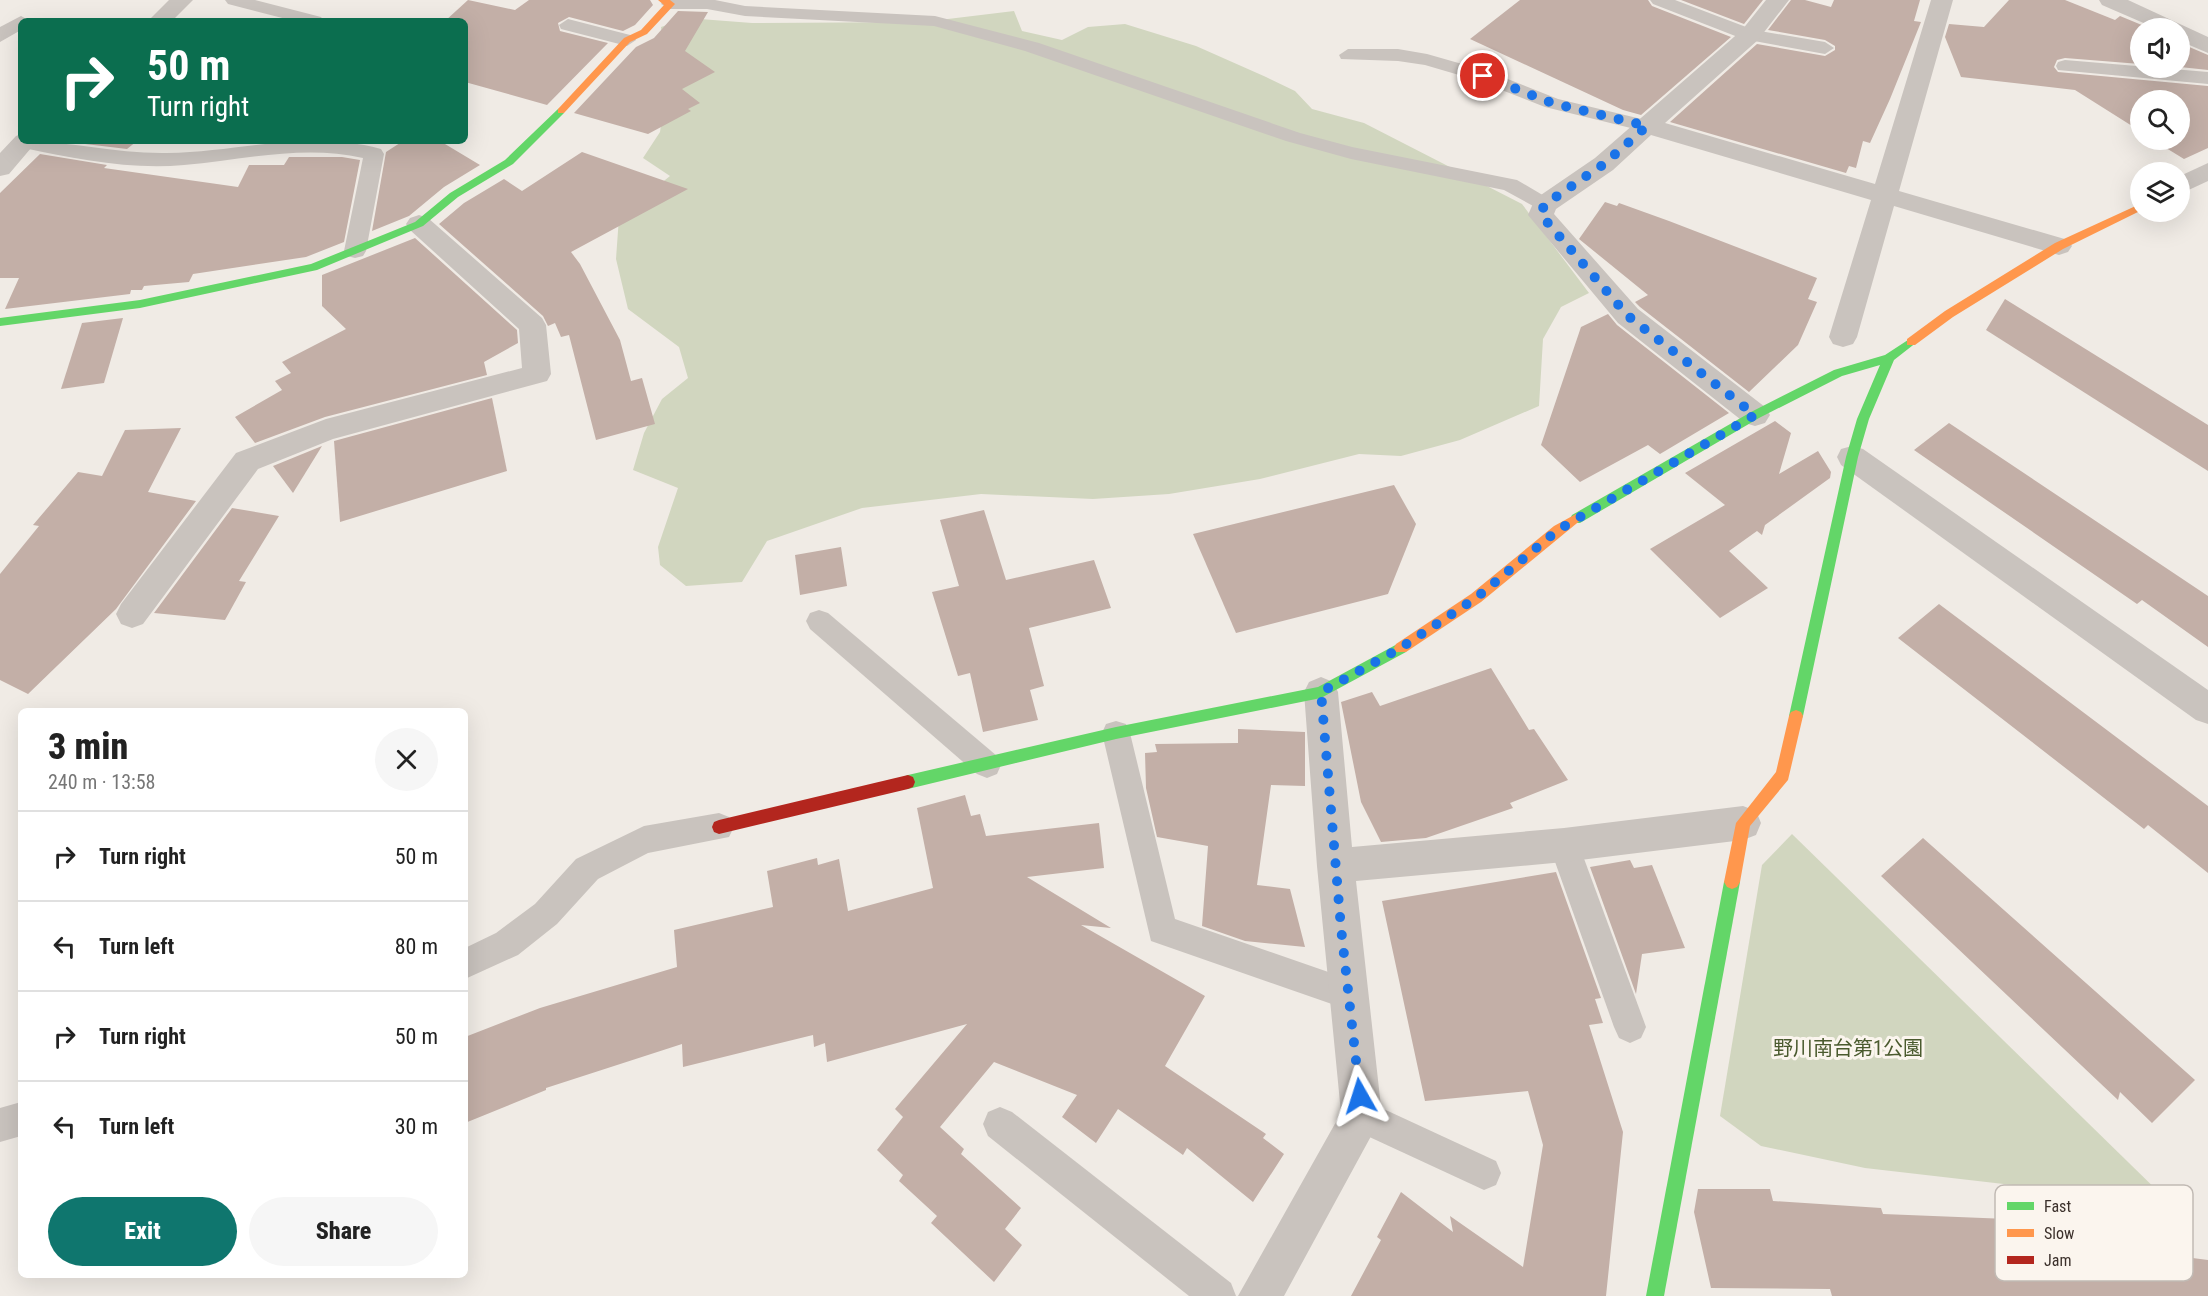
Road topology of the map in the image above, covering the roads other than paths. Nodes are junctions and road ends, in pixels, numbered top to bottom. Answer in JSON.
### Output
{"nodes":[{"id":1,"x":182,"y":0,"type":"edge"},
{"id":2,"x":234,"y":0,"type":"edge"},
{"id":3,"x":1659,"y":0,"type":"edge"},
{"id":4,"x":1778,"y":0,"type":"edge"},
{"id":5,"x":1942,"y":0,"type":"edge"},
{"id":6,"x":2110,"y":0,"type":"edge"},
{"id":7,"x":666,"y":2,"type":"edge"},
{"id":8,"x":162,"y":18,"type":"edge"},
{"id":9,"x":303,"y":18,"type":"edge"},
{"id":10,"x":2150,"y":18,"type":"edge"},
{"id":11,"x":18,"y":24,"type":"edge"},
{"id":12,"x":568,"y":25,"type":"dead end"},
{"id":13,"x":1750,"y":35,"type":"junction"},
{"id":14,"x":0,"y":36,"type":"edge"},
{"id":15,"x":2190,"y":37,"type":"edge"},
{"id":16,"x":627,"y":40,"type":"junction"},
{"id":17,"x":2208,"y":46,"type":"edge"},
{"id":18,"x":1826,"y":48,"type":"dead end"},
{"id":19,"x":1348,"y":55,"type":"dead end"},
{"id":20,"x":2065,"y":66,"type":"dead end"},
{"id":21,"x":2208,"y":78,"type":"edge"},
{"id":22,"x":1647,"y":126,"type":"junction"},
{"id":23,"x":0,"y":132,"type":"edge"},
{"id":24,"x":18,"y":140,"type":"edge"},
{"id":25,"x":22,"y":144,"type":"edge"},
{"id":26,"x":33,"y":144,"type":"edge"},
{"id":27,"x":0,"y":168,"type":"edge"},
{"id":28,"x":2208,"y":171,"type":"edge"},
{"id":29,"x":2190,"y":181,"type":"edge"},
{"id":30,"x":1884,"y":195,"type":"junction"},
{"id":31,"x":1544,"y":205,"type":"junction"},
{"id":32,"x":2130,"y":212,"type":"edge"},
{"id":33,"x":419,"y":224,"type":"junction"},
{"id":34,"x":2059,"y":246,"type":"junction"},
{"id":35,"x":355,"y":251,"type":"junction"},
{"id":36,"x":0,"y":322,"type":"edge"},
{"id":37,"x":1843,"y":337,"type":"dead end"},
{"id":38,"x":1888,"y":358,"type":"junction"},
{"id":39,"x":1755,"y":415,"type":"junction"},
{"id":40,"x":1852,"y":457,"type":"junction"},
{"id":41,"x":132,"y":614,"type":"dead end"},
{"id":42,"x":819,"y":621,"type":"dead end"},
{"id":43,"x":1321,"y":692,"type":"junction"},
{"id":44,"x":2208,"y":709,"type":"edge"},
{"id":45,"x":1116,"y":733,"type":"junction"},
{"id":46,"x":987,"y":765,"type":"junction"},
{"id":47,"x":1743,"y":823,"type":"junction"},
{"id":48,"x":719,"y":827,"type":"joint"},
{"id":49,"x":1564,"y":845,"type":"junction"},
{"id":50,"x":1335,"y":866,"type":"junction"},
{"id":51,"x":468,"y":963,"type":"edge"},
{"id":52,"x":1349,"y":994,"type":"junction"},
{"id":53,"x":1630,"y":1027,"type":"dead end"},
{"id":54,"x":1362,"y":1116,"type":"junction"},
{"id":55,"x":18,"y":1120,"type":"edge"},
{"id":56,"x":1000,"y":1124,"type":"dead end"},
{"id":57,"x":0,"y":1125,"type":"edge"},
{"id":58,"x":1484,"y":1173,"type":"dead end"},
{"id":59,"x":1218,"y":1296,"type":"edge"},
{"id":60,"x":1260,"y":1296,"type":"edge"},
{"id":61,"x":1655,"y":1296,"type":"edge"}],
"edges":[{"from":1,"to":8,"type":"street"},
{"from":2,"to":9,"type":"lane"},
{"from":3,"to":13,"type":"lane"},
{"from":4,"to":13,"type":"street"},
{"from":5,"to":30,"type":"street"},
{"from":6,"to":10,"type":"street"},
{"from":7,"to":16,"type":"street"},
{"from":7,"to":31,"type":"lane"},
{"from":11,"to":14,"type":"lane"},
{"from":12,"to":16,"type":"lane"},
{"from":13,"to":18,"type":"lane"},
{"from":13,"to":22,"type":"street"},
{"from":15,"to":17,"type":"street"},
{"from":16,"to":33,"type":"street"},
{"from":19,"to":22,"type":"lane"},
{"from":20,"to":21,"type":"lane"},
{"from":22,"to":30,"type":"street"},
{"from":22,"to":31,"type":"street"},
{"from":23,"to":24,"type":"street"},
{"from":25,"to":27,"type":"street"},
{"from":26,"to":35,"type":"lane"},
{"from":28,"to":29,"type":"street"},
{"from":30,"to":34,"type":"street"},
{"from":30,"to":37,"type":"street"},
{"from":31,"to":39,"type":"street"},
{"from":32,"to":34,"type":"street"},
{"from":33,"to":35,"type":"street"},
{"from":33,"to":41,"type":"street"},
{"from":34,"to":38,"type":"street"},
{"from":35,"to":36,"type":"street"},
{"from":38,"to":39,"type":"street"},
{"from":38,"to":40,"type":"street"},
{"from":39,"to":43,"type":"street"},
{"from":40,"to":44,"type":"street"},
{"from":40,"to":47,"type":"street"},
{"from":42,"to":46,"type":"lane"},
{"from":43,"to":45,"type":"street"},
{"from":43,"to":50,"type":"street"},
{"from":45,"to":46,"type":"street"},
{"from":45,"to":52,"type":"lane"},
{"from":46,"to":48,"type":"street"},
{"from":47,"to":49,"type":"street"},
{"from":47,"to":61,"type":"street"},
{"from":48,"to":51,"type":"lane"},
{"from":49,"to":50,"type":"street"},
{"from":49,"to":53,"type":"lane"},
{"from":50,"to":52,"type":"street"},
{"from":52,"to":54,"type":"street"},
{"from":54,"to":58,"type":"lane"},
{"from":54,"to":60,"type":"street"},
{"from":55,"to":57,"type":"lane"},
{"from":56,"to":59,"type":"lane"}]}
